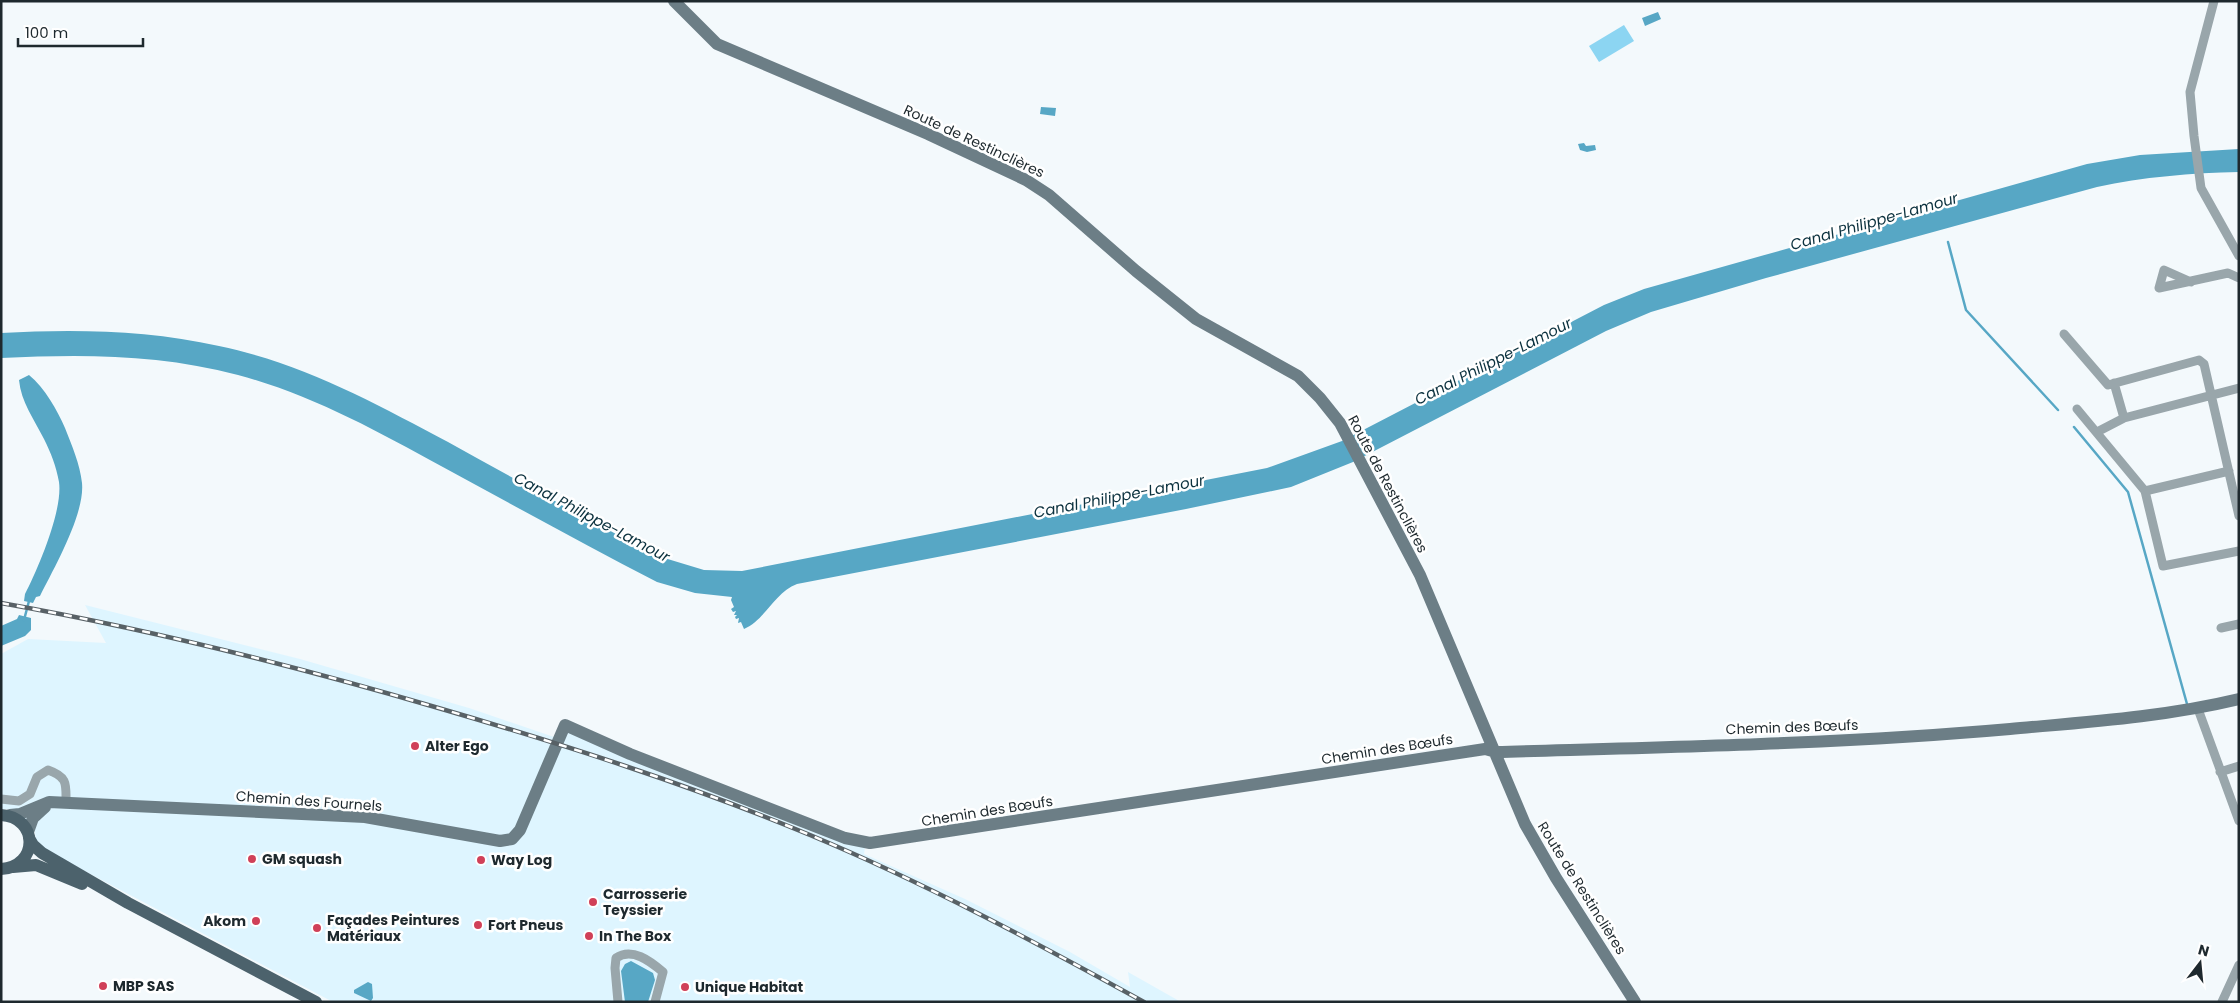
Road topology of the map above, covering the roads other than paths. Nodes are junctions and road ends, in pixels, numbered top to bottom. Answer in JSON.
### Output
{"nodes":[{"id":1,"x":674,"y":1,"type":"edge"},
{"id":2,"x":2214,"y":1,"type":"edge"},
{"id":3,"x":2239,"y":256,"type":"edge"},
{"id":4,"x":2239,"y":278,"type":"edge"},
{"id":5,"x":2191,"y":282,"type":"dead end"},
{"id":6,"x":2064,"y":334,"type":"dead end"},
{"id":7,"x":2114,"y":383,"type":"junction"},
{"id":8,"x":2239,"y":388,"type":"edge"},
{"id":9,"x":2211,"y":394,"type":"junction"},
{"id":10,"x":2077,"y":409,"type":"dead end"},
{"id":11,"x":2124,"y":418,"type":"junction"},
{"id":12,"x":2096,"y":432,"type":"junction"},
{"id":13,"x":2230,"y":472,"type":"junction"},
{"id":14,"x":2145,"y":491,"type":"junction"},
{"id":15,"x":2239,"y":516,"type":"edge"},
{"id":16,"x":2239,"y":550,"type":"edge"},
{"id":17,"x":2239,"y":624,"type":"edge"},
{"id":18,"x":2221,"y":628,"type":"dead end"},
{"id":19,"x":2239,"y":700,"type":"edge"},
{"id":20,"x":2198,"y":709,"type":"junction"},
{"id":21,"x":565,"y":725,"type":"joint"},
{"id":22,"x":1496,"y":752,"type":"junction"},
{"id":23,"x":2239,"y":766,"type":"edge"},
{"id":24,"x":2220,"y":772,"type":"junction"},
{"id":25,"x":1,"y":799,"type":"edge"},
{"id":26,"x":64,"y":803,"type":"junction"},
{"id":27,"x":5,"y":815,"type":"edge"},
{"id":28,"x":2239,"y":821,"type":"edge"},
{"id":29,"x":29,"y":835,"type":"junction"},
{"id":30,"x":6,"y":869,"type":"edge"},
{"id":31,"x":128,"y":904,"type":"junction"},
{"id":32,"x":2239,"y":965,"type":"edge"},
{"id":33,"x":316,"y":1002,"type":"edge"},
{"id":34,"x":618,"y":1002,"type":"edge"},
{"id":35,"x":655,"y":1002,"type":"edge"},
{"id":36,"x":1635,"y":1002,"type":"edge"},
{"id":37,"x":2222,"y":1002,"type":"edge"}],
"edges":[{"from":1,"to":22,"type":"street","name":"Route de Restinclières"},
{"from":2,"to":3,"type":"street"},
{"from":4,"to":5,"type":"street"},
{"from":6,"to":7,"type":"street"},
{"from":7,"to":9,"type":"street"},
{"from":7,"to":11,"type":"street"},
{"from":8,"to":9,"type":"street"},
{"from":9,"to":11,"type":"street"},
{"from":9,"to":13,"type":"street"},
{"from":10,"to":12,"type":"street"},
{"from":11,"to":12,"type":"street"},
{"from":12,"to":14,"type":"street"},
{"from":13,"to":14,"type":"street"},
{"from":13,"to":15,"type":"street"},
{"from":14,"to":16,"type":"street"},
{"from":17,"to":18,"type":"street"},
{"from":19,"to":20,"type":"street","name":"Chemin des Bœufs"},
{"from":20,"to":22,"type":"street","name":"Chemin des Bœufs"},
{"from":20,"to":24,"type":"street"},
{"from":21,"to":22,"type":"street","name":"Chemin des Bœufs"},
{"from":21,"to":26,"type":"street","name":"Chemin des Fournels"},
{"from":22,"to":36,"type":"street","name":"Route de Restinclières"},
{"from":23,"to":24,"type":"street"},
{"from":24,"to":28,"type":"street"},
{"from":25,"to":26,"type":"street"},
{"from":26,"to":27,"type":"street","name":"Chemin des Fournels"},
{"from":26,"to":29,"type":"street","name":"Chemin des Fournels"},
{"from":27,"to":29,"type":"main road"},
{"from":29,"to":30,"type":"main road"},
{"from":29,"to":31,"type":"main road"},
{"from":30,"to":31,"type":"main road"},
{"from":31,"to":33,"type":"main road"},
{"from":32,"to":37,"type":"street"},
{"from":34,"to":35,"type":"street"}]}
